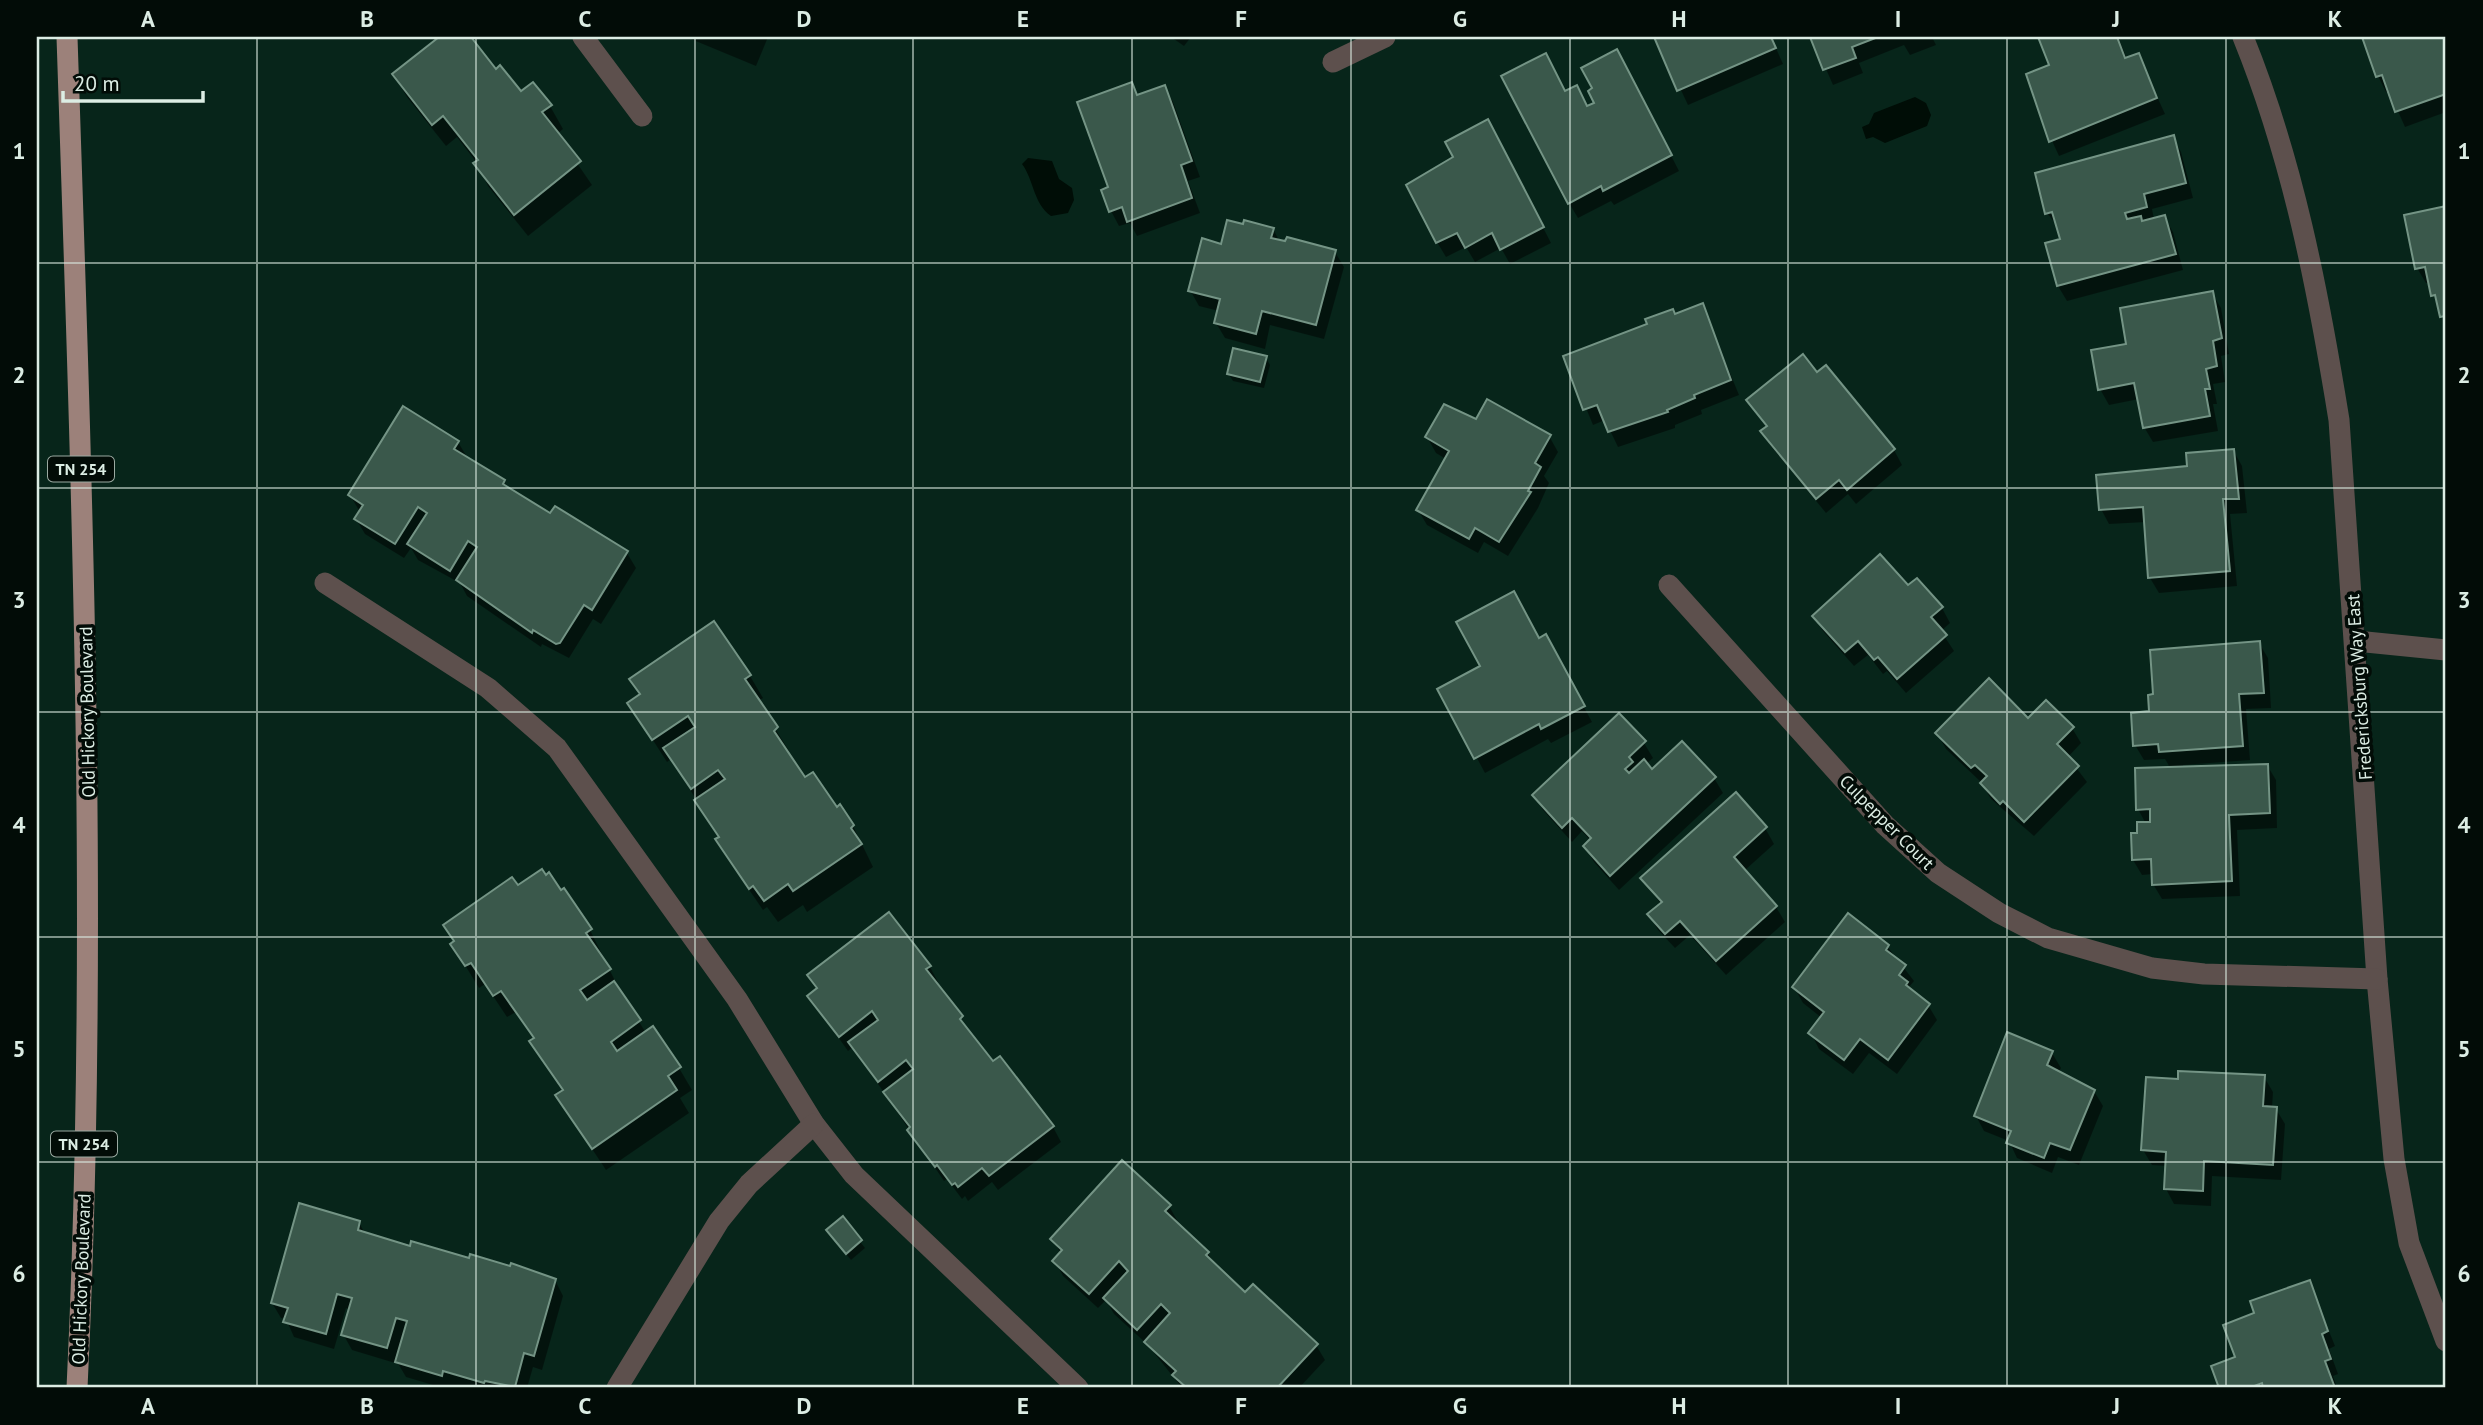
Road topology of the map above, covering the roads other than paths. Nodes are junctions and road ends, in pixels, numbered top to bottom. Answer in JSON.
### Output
{"nodes":[{"id":1,"x":67,"y":37,"type":"edge"},
{"id":2,"x":583,"y":37,"type":"edge"},
{"id":3,"x":1385,"y":37,"type":"edge"},
{"id":4,"x":2243,"y":37,"type":"edge"},
{"id":5,"x":1333,"y":62,"type":"dead end"},
{"id":6,"x":642,"y":116,"type":"dead end"},
{"id":7,"x":325,"y":583,"type":"dead end"},
{"id":8,"x":1669,"y":584,"type":"dead end"},
{"id":9,"x":2356,"y":641,"type":"junction"},
{"id":10,"x":2446,"y":650,"type":"edge"},
{"id":11,"x":2377,"y":979,"type":"junction"},
{"id":12,"x":814,"y":1124,"type":"junction"},
{"id":13,"x":2446,"y":1341,"type":"edge"},
{"id":14,"x":77,"y":1388,"type":"edge"},
{"id":15,"x":617,"y":1388,"type":"edge"},
{"id":16,"x":1078,"y":1388,"type":"edge"}],
"edges":[{"from":1,"to":14,"type":"main road","name":"Old Hickory Boulevard","number":"TN 254"},
{"from":2,"to":6,"type":"street"},
{"from":3,"to":5,"type":"street"},
{"from":4,"to":9,"type":"street","name":"Fredericksburg Way East"},
{"from":7,"to":12,"type":"street"},
{"from":8,"to":11,"type":"street","name":"Culpepper Court"},
{"from":9,"to":10,"type":"street"},
{"from":9,"to":11,"type":"street","name":"Fredericksburg Way East"},
{"from":11,"to":13,"type":"street","name":"Fredericksburg Way East"},
{"from":12,"to":15,"type":"street"},
{"from":12,"to":16,"type":"street"}]}
